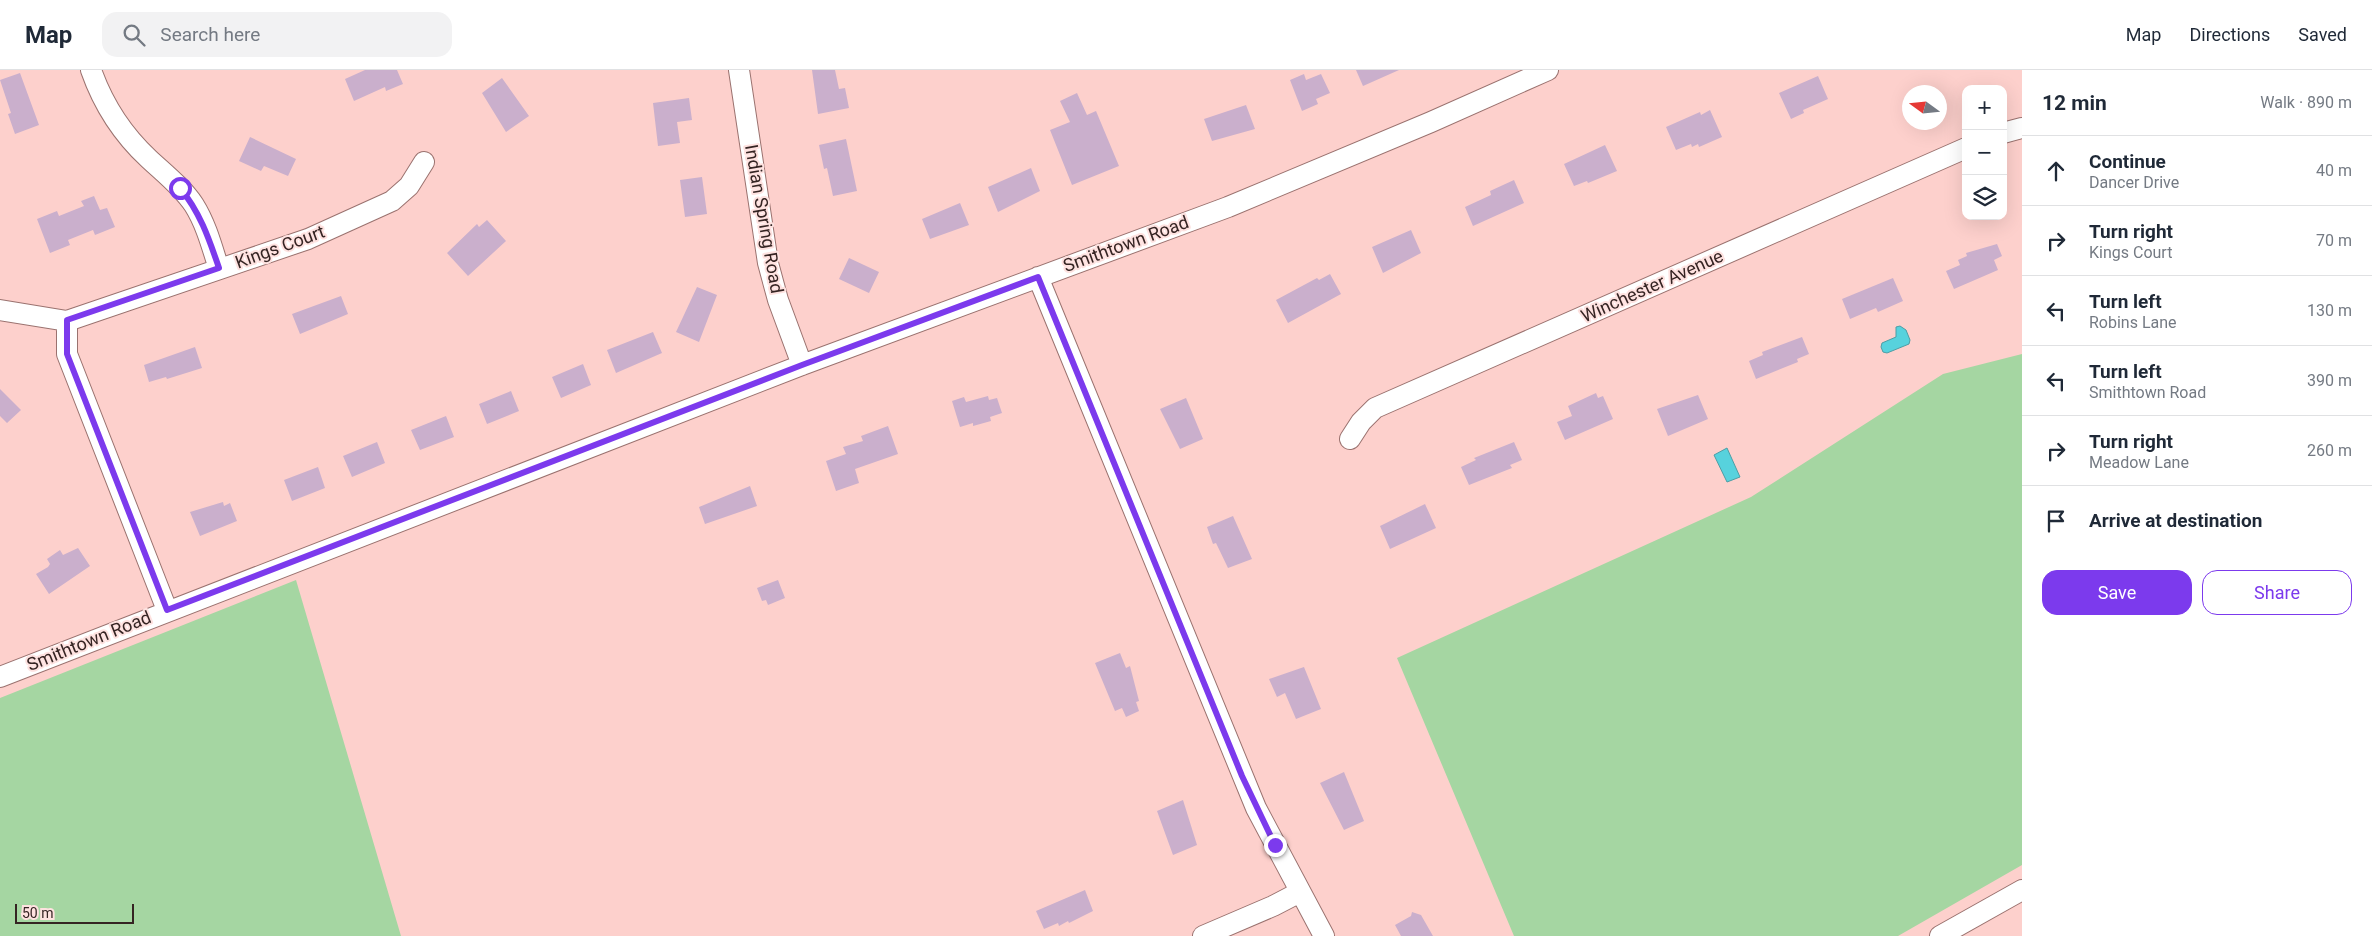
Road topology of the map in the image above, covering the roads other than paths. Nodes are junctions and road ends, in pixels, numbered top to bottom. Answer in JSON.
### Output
{"nodes":[{"id":1,"x":92,"y":70,"type":"edge"},
{"id":2,"x":739,"y":70,"type":"edge"},
{"id":3,"x":1548,"y":70,"type":"edge"},
{"id":4,"x":2022,"y":128,"type":"edge"},
{"id":5,"x":2007,"y":132,"type":"edge"},
{"id":6,"x":1962,"y":150,"type":"edge"},
{"id":7,"x":424,"y":162,"type":"dead end"},
{"id":8,"x":219,"y":268,"type":"junction"},
{"id":9,"x":1038,"y":277,"type":"junction"},
{"id":10,"x":0,"y":310,"type":"edge"},
{"id":11,"x":67,"y":320,"type":"junction"},
{"id":12,"x":802,"y":365,"type":"junction"},
{"id":13,"x":1350,"y":439,"type":"dead end"},
{"id":14,"x":167,"y":610,"type":"junction"},
{"id":15,"x":0,"y":677,"type":"edge"},
{"id":16,"x":2022,"y":890,"type":"edge"},
{"id":17,"x":1300,"y":892,"type":"junction"},
{"id":18,"x":1203,"y":936,"type":"edge"},
{"id":19,"x":1324,"y":936,"type":"edge"},
{"id":20,"x":1940,"y":936,"type":"edge"}],
"edges":[{"from":1,"to":8,"type":"street"},
{"from":2,"to":12,"type":"street","name":"Indian Spring Road"},
{"from":3,"to":9,"type":"street","name":"Smithtown Road"},
{"from":4,"to":5,"type":"street"},
{"from":6,"to":13,"type":"street","name":"Winchester Avenue"},
{"from":7,"to":8,"type":"street","name":"Kings Court"},
{"from":8,"to":11,"type":"street","name":"Kings Court"},
{"from":9,"to":12,"type":"street","name":"Smithtown Road"},
{"from":9,"to":17,"type":"street"},
{"from":10,"to":11,"type":"street","name":"Kings Court"},
{"from":11,"to":14,"type":"street"},
{"from":12,"to":14,"type":"street","name":"Smithtown Road"},
{"from":14,"to":15,"type":"street","name":"Smithtown Road"},
{"from":16,"to":20,"type":"street"},
{"from":17,"to":18,"type":"street"},
{"from":17,"to":19,"type":"street"}]}
